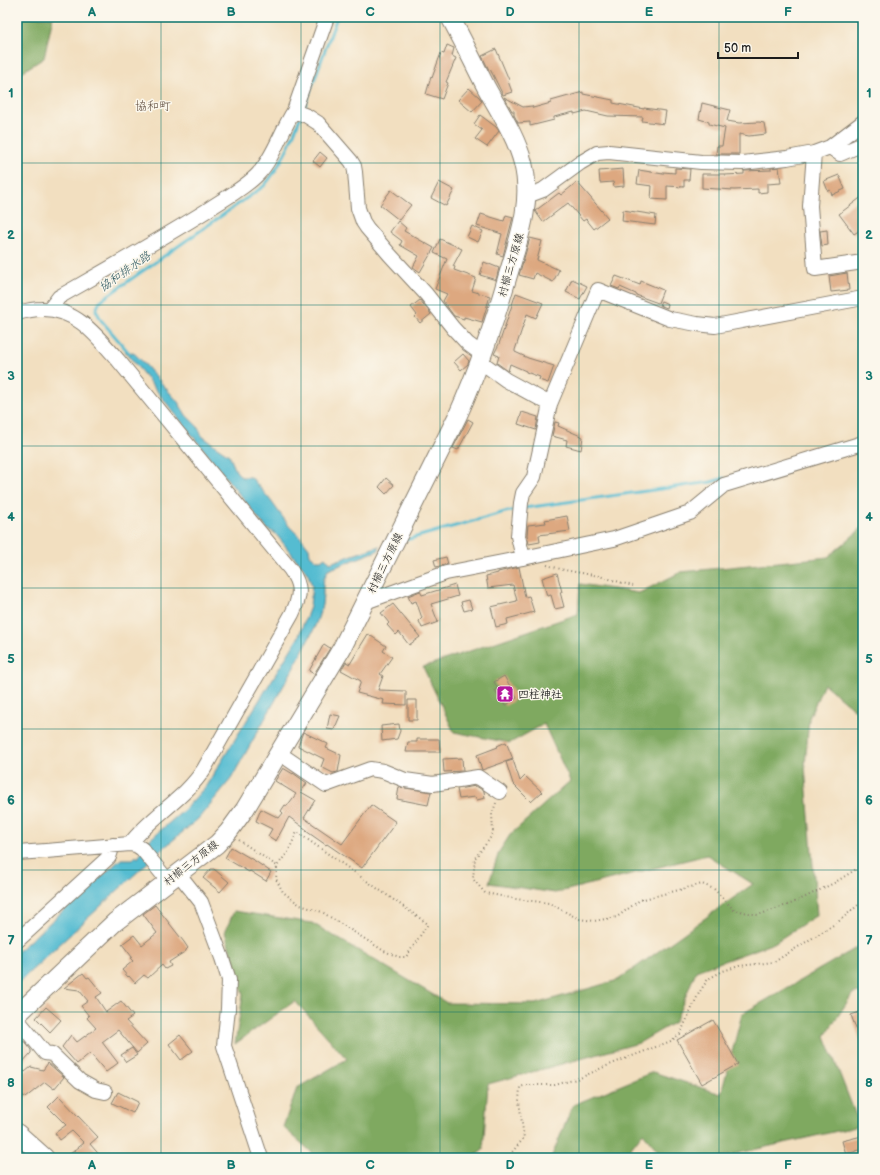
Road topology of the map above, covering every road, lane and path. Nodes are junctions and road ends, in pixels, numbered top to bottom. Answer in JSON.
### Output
{"nodes":[{"id":1,"x":327,"y":17,"type":"edge"},
{"id":2,"x":450,"y":17,"type":"edge"},
{"id":3,"x":299,"y":113,"type":"junction"},
{"id":4,"x":863,"y":122,"type":"edge"},
{"id":5,"x":863,"y":144,"type":"edge"},
{"id":6,"x":830,"y":148,"type":"junction"},
{"id":7,"x":814,"y":154,"type":"junction"},
{"id":8,"x":526,"y":196,"type":"junction"},
{"id":9,"x":863,"y":262,"type":"edge"},
{"id":10,"x":863,"y":298,"type":"edge"},
{"id":11,"x":50,"y":309,"type":"junction"},
{"id":12,"x":17,"y":313,"type":"edge"},
{"id":13,"x":482,"y":358,"type":"junction"},
{"id":14,"x":550,"y":404,"type":"junction"},
{"id":15,"x":863,"y":443,"type":"edge"},
{"id":16,"x":523,"y":558,"type":"junction"},
{"id":17,"x":544,"y":564,"type":"dead end"},
{"id":18,"x":633,"y":586,"type":"dead end"},
{"id":19,"x":366,"y":599,"type":"junction"},
{"id":20,"x":279,"y":752,"type":"junction"},
{"id":21,"x":500,"y":792,"type":"joint"},
{"id":22,"x":228,"y":833,"type":"junction"},
{"id":23,"x":113,"y":845,"type":"junction"},
{"id":24,"x":136,"y":846,"type":"junction"},
{"id":25,"x":17,"y":852,"type":"edge"},
{"id":26,"x":863,"y":865,"type":"edge"},
{"id":27,"x":277,"y":866,"type":"junction"},
{"id":28,"x":169,"y":876,"type":"junction"},
{"id":29,"x":863,"y":901,"type":"edge"},
{"id":30,"x":17,"y":941,"type":"edge"},
{"id":31,"x":17,"y":1015,"type":"edge"},
{"id":32,"x":17,"y":1019,"type":"edge"},
{"id":33,"x":105,"y":1092,"type":"dead end"},
{"id":34,"x":17,"y":1132,"type":"edge"},
{"id":35,"x":45,"y":1158,"type":"edge"},
{"id":36,"x":261,"y":1158,"type":"edge"},
{"id":37,"x":507,"y":1158,"type":"edge"}],
"edges":[{"from":1,"to":3,"type":"street"},
{"from":2,"to":8,"type":"main road","name":"村櫛三方原線"},
{"from":3,"to":11,"type":"street"},
{"from":3,"to":13,"type":"street"},
{"from":4,"to":6,"type":"street"},
{"from":5,"to":6,"type":"street"},
{"from":6,"to":7,"type":"street"},
{"from":7,"to":8,"type":"street"},
{"from":7,"to":9,"type":"street"},
{"from":8,"to":13,"type":"main road","name":"村櫛三方原線"},
{"from":10,"to":14,"type":"street"},
{"from":11,"to":12,"type":"street"},
{"from":11,"to":24,"type":"street"},
{"from":13,"to":14,"type":"street"},
{"from":13,"to":19,"type":"main road","name":"村櫛三方原線"},
{"from":14,"to":16,"type":"street"},
{"from":15,"to":16,"type":"street"},
{"from":16,"to":19,"type":"street"},
{"from":17,"to":18,"type":"path"},
{"from":19,"to":20,"type":"main road","name":"村櫛三方原線"},
{"from":20,"to":21,"type":"street"},
{"from":20,"to":22,"type":"main road","name":"村櫛三方原線"},
{"from":21,"to":26,"type":"path"},
{"from":22,"to":27,"type":"path"},
{"from":22,"to":28,"type":"main road","name":"村櫛三方原線"},
{"from":23,"to":24,"type":"street"},
{"from":23,"to":25,"type":"street"},
{"from":23,"to":30,"type":"street"},
{"from":24,"to":28,"type":"street"},
{"from":27,"to":27,"type":"path"},
{"from":28,"to":31,"type":"main road","name":"村櫛三方原線"},
{"from":28,"to":36,"type":"street"},
{"from":29,"to":37,"type":"path"},
{"from":32,"to":33,"type":"street"},
{"from":34,"to":35,"type":"main road"}]}
